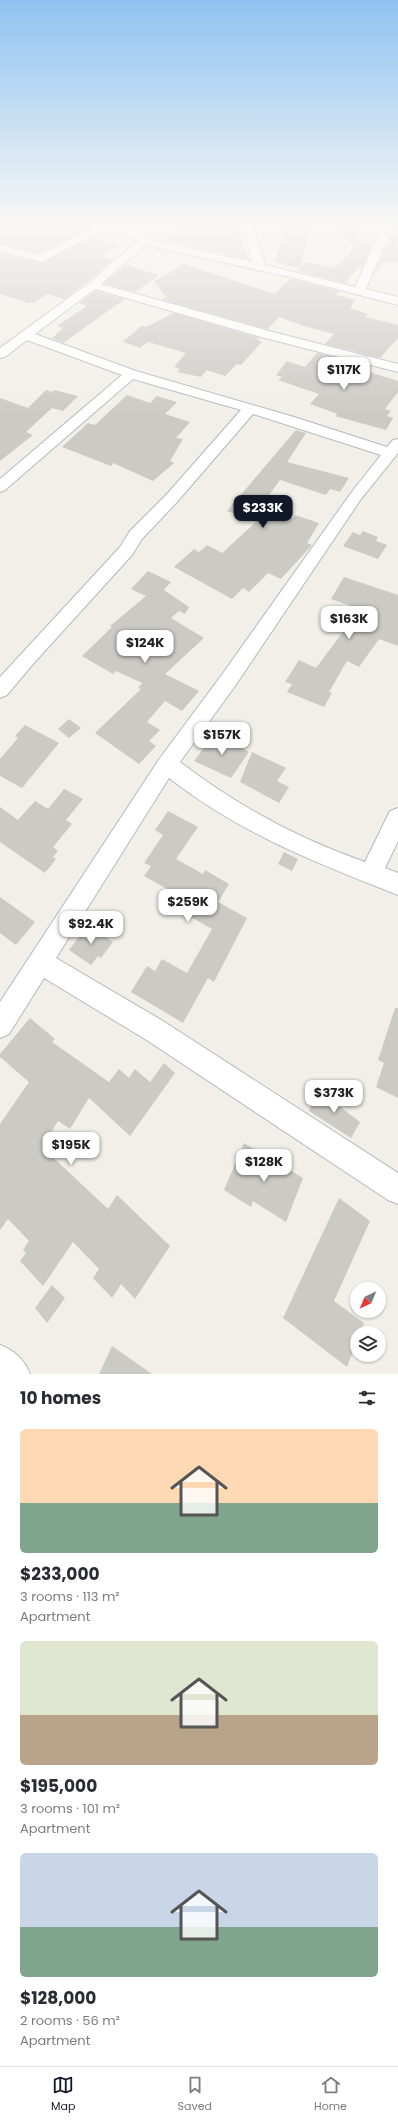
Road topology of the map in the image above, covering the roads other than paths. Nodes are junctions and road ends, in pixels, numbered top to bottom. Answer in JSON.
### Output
{"nodes":[{"id":1,"x":90,"y":287,"type":"edge"},
{"id":2,"x":100,"y":287,"type":"edge"},
{"id":3,"x":344,"y":287,"type":"edge"},
{"id":4,"x":361,"y":287,"type":"edge"},
{"id":5,"x":359,"y":291,"type":"junction"},
{"id":6,"x":398,"y":301,"type":"edge"},
{"id":7,"x":26,"y":335,"type":"junction"},
{"id":8,"x":0,"y":354,"type":"edge"},
{"id":9,"x":398,"y":368,"type":"edge"},
{"id":10,"x":131,"y":374,"type":"junction"},
{"id":11,"x":250,"y":410,"type":"junction"},
{"id":12,"x":394,"y":448,"type":"edge"},
{"id":13,"x":0,"y":487,"type":"edge"},
{"id":14,"x":0,"y":690,"type":"edge"},
{"id":15,"x":167,"y":764,"type":"junction"},
{"id":16,"x":398,"y":818,"type":"edge"},
{"id":17,"x":371,"y":874,"type":"junction"},
{"id":18,"x":398,"y":884,"type":"edge"},
{"id":19,"x":41,"y":963,"type":"junction"},
{"id":20,"x":0,"y":1025,"type":"edge"},
{"id":21,"x":398,"y":1190,"type":"edge"},
{"id":22,"x":0,"y":1361,"type":"edge"},
{"id":23,"x":14,"y":1374,"type":"edge"}],
"edges":[{"from":1,"to":7,"type":"street"},
{"from":2,"to":9,"type":"street"},
{"from":3,"to":5,"type":"street"},
{"from":4,"to":5,"type":"street"},
{"from":5,"to":6,"type":"street"},
{"from":7,"to":8,"type":"street"},
{"from":7,"to":10,"type":"street"},
{"from":10,"to":11,"type":"street"},
{"from":10,"to":13,"type":"street"},
{"from":11,"to":12,"type":"street"},
{"from":11,"to":14,"type":"street"},
{"from":12,"to":15,"type":"street"},
{"from":15,"to":17,"type":"street"},
{"from":15,"to":19,"type":"street"},
{"from":16,"to":17,"type":"street"},
{"from":17,"to":18,"type":"street"},
{"from":19,"to":20,"type":"street"},
{"from":19,"to":21,"type":"street"},
{"from":22,"to":23,"type":"street"}]}
